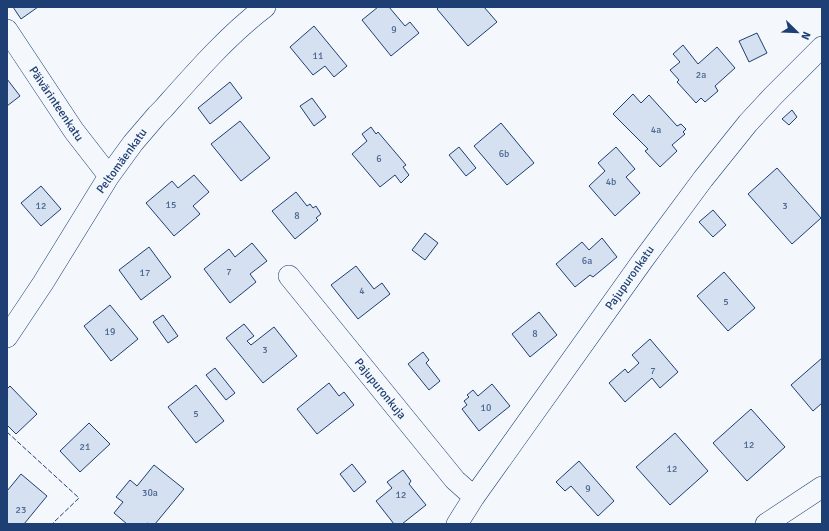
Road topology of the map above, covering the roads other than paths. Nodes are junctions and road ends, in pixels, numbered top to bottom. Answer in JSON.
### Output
{"nodes":[{"id":1,"x":265,"y":7,"type":"edge"},
{"id":2,"x":7,"y":30,"type":"edge"},
{"id":3,"x":822,"y":47,"type":"edge"},
{"id":4,"x":109,"y":176,"type":"junction"},
{"id":5,"x":289,"y":276,"type":"dead end"},
{"id":6,"x":7,"y":337,"type":"edge"},
{"id":7,"x":822,"y":487,"type":"edge"},
{"id":8,"x":474,"y":497,"type":"junction"},
{"id":9,"x":457,"y":524,"type":"edge"},
{"id":10,"x":766,"y":524,"type":"edge"}],
"edges":[{"from":1,"to":4,"type":"street","name":"Peltomäenkatu"},
{"from":2,"to":4,"type":"street","name":"Päivärinteenkatu"},
{"from":3,"to":8,"type":"street","name":"Pajupuronkatu"},
{"from":4,"to":6,"type":"street","name":"Peltomäenkatu"},
{"from":5,"to":8,"type":"street","name":"Pajupuronkuja"},
{"from":7,"to":10,"type":"street"},
{"from":8,"to":9,"type":"street","name":"Pajupuronkatu"}]}
